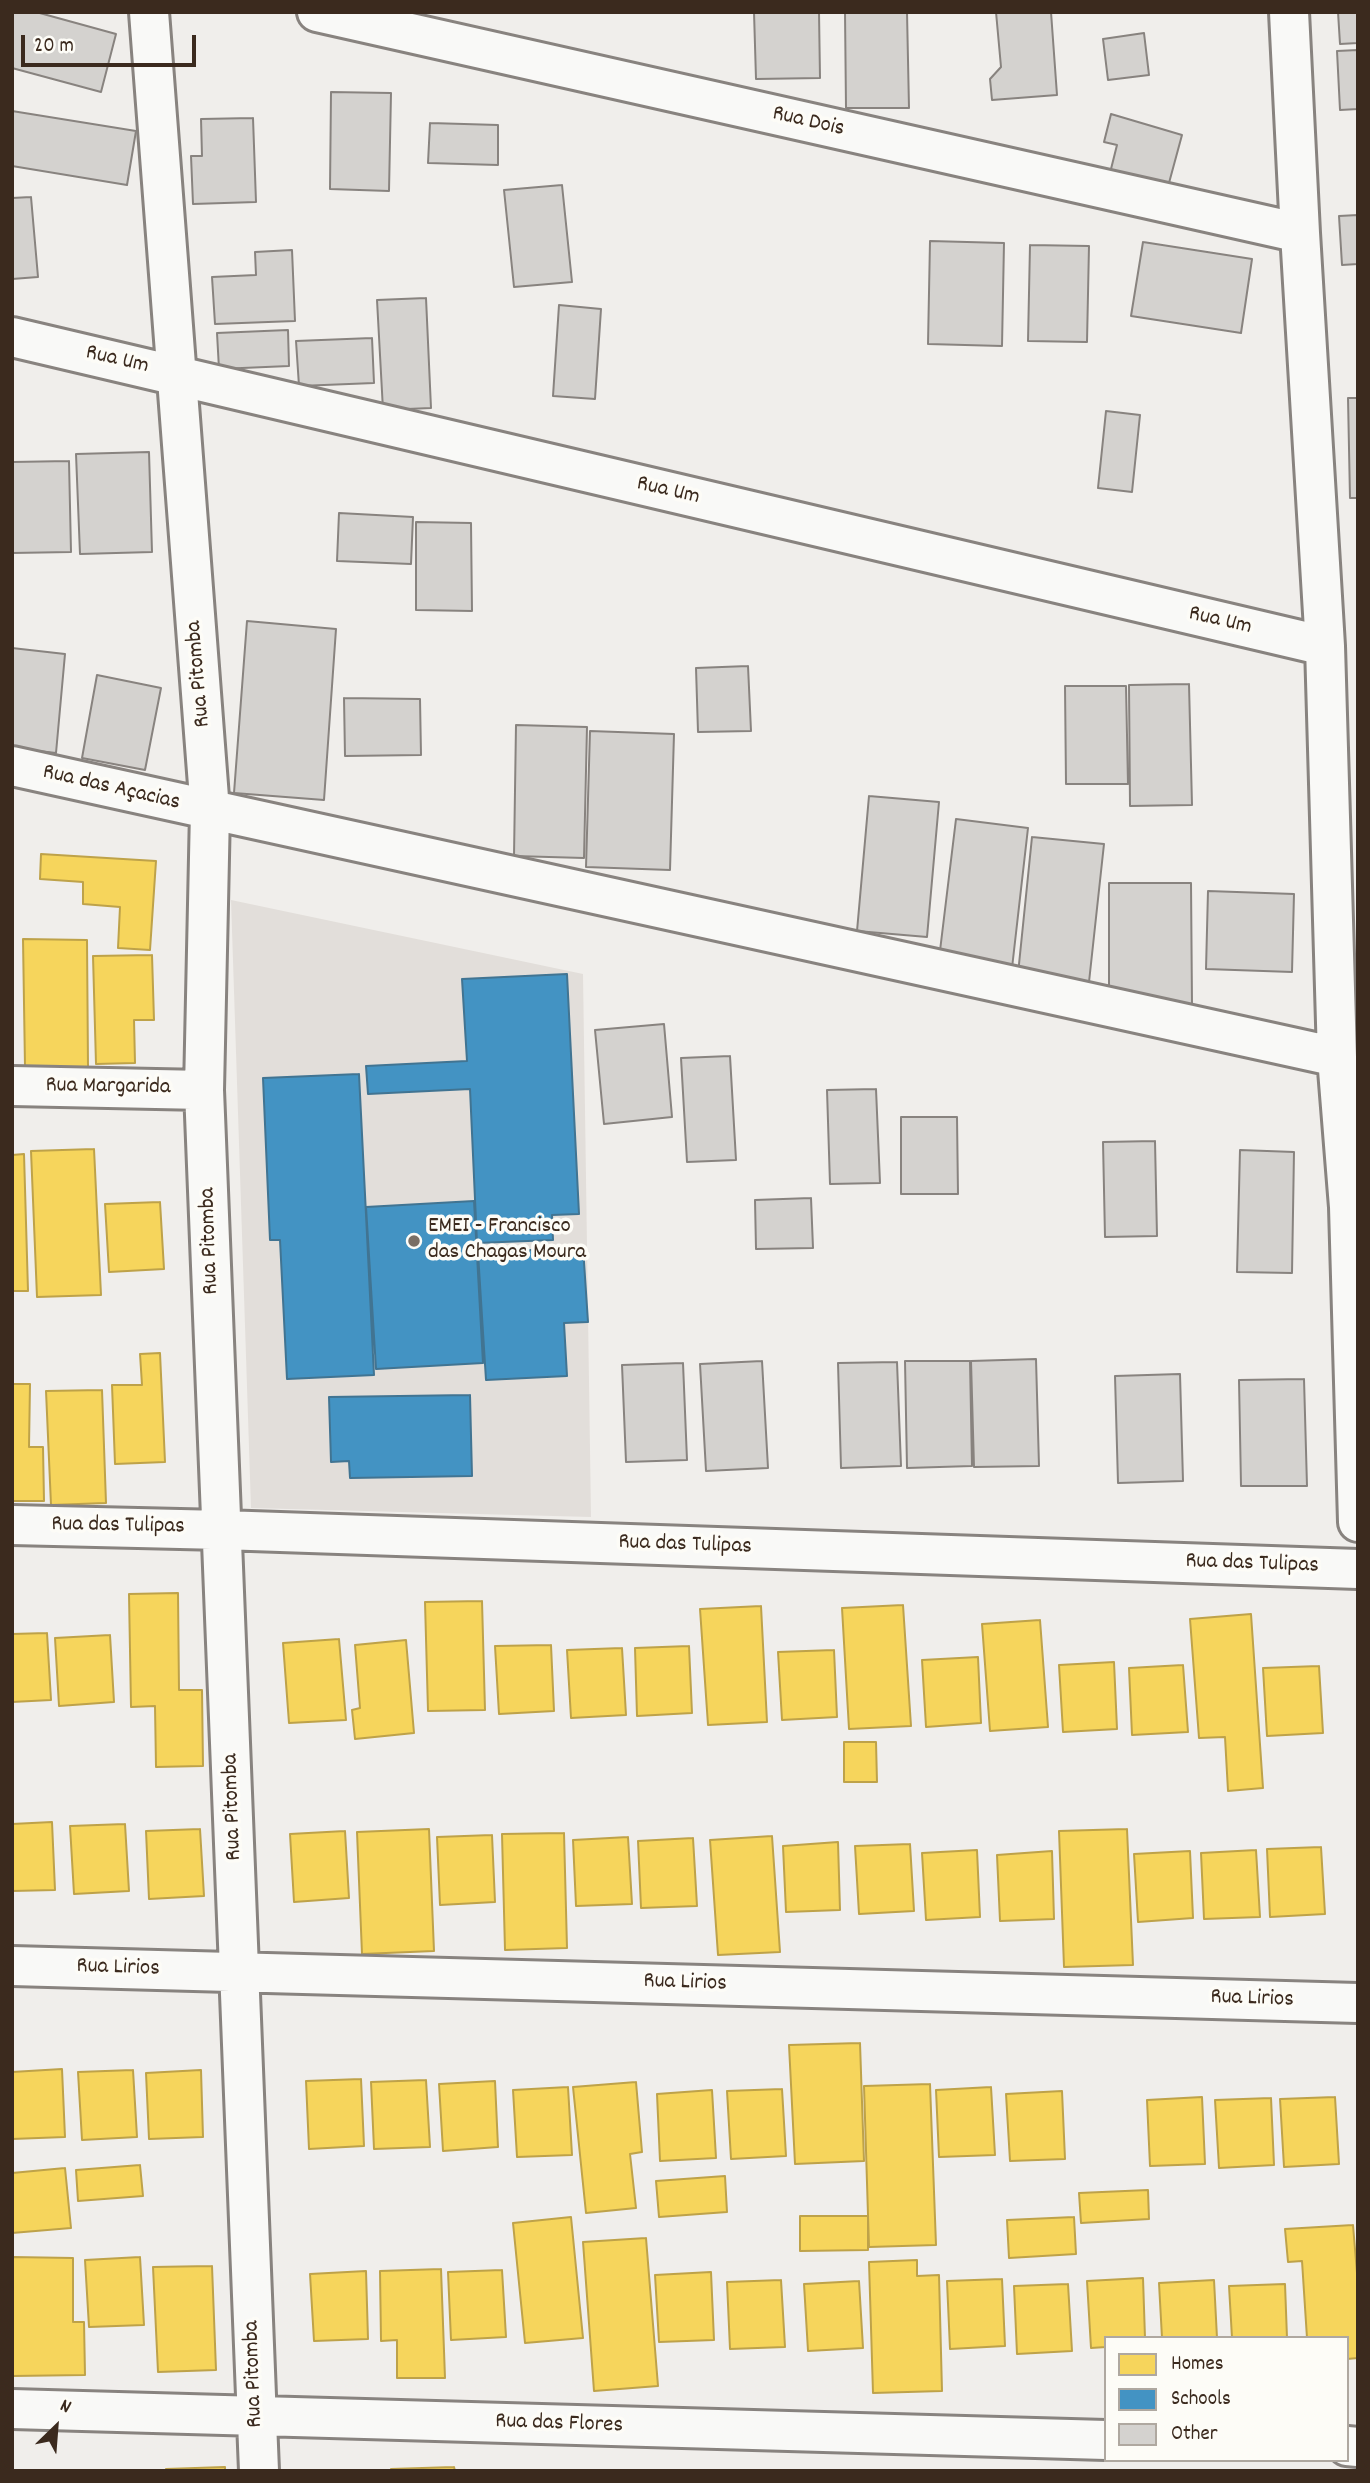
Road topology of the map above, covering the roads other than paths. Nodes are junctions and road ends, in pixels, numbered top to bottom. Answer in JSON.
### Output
{"nodes":[{"id":1,"x":149,"y":12,"type":"edge"},
{"id":2,"x":317,"y":12,"type":"edge"},
{"id":3,"x":1289,"y":12,"type":"edge"},
{"id":4,"x":1300,"y":233,"type":"junction"},
{"id":5,"x":12,"y":337,"type":"edge"},
{"id":6,"x":176,"y":375,"type":"junction"},
{"id":7,"x":1325,"y":646,"type":"junction"},
{"id":8,"x":1343,"y":736,"type":"edge"},
{"id":9,"x":12,"y":766,"type":"edge"},
{"id":10,"x":211,"y":811,"type":"junction"},
{"id":11,"x":1337,"y":1057,"type":"junction"},
{"id":12,"x":12,"y":1086,"type":"edge"},
{"id":13,"x":204,"y":1090,"type":"junction"},
{"id":14,"x":1354,"y":1207,"type":"edge"},
{"id":15,"x":1358,"y":1521,"type":"edge"},
{"id":16,"x":12,"y":1525,"type":"edge"},
{"id":17,"x":222,"y":1530,"type":"junction"},
{"id":18,"x":1358,"y":1569,"type":"edge"},
{"id":19,"x":12,"y":1966,"type":"edge"},
{"id":20,"x":241,"y":1972,"type":"junction"},
{"id":21,"x":1358,"y":2004,"type":"edge"},
{"id":22,"x":12,"y":2409,"type":"edge"},
{"id":23,"x":256,"y":2417,"type":"junction"},
{"id":24,"x":1104,"y":2440,"type":"edge"},
{"id":25,"x":259,"y":2471,"type":"edge"}],
"edges":[{"from":1,"to":6,"type":"street","name":"Rua Pitomba"},
{"from":2,"to":4,"type":"street","name":"Rua Dois"},
{"from":3,"to":4,"type":"street"},
{"from":4,"to":7,"type":"street"},
{"from":5,"to":6,"type":"street","name":"Rua Um"},
{"from":6,"to":7,"type":"street","name":"Rua Um"},
{"from":6,"to":10,"type":"street","name":"Rua Pitomba"},
{"from":7,"to":8,"type":"street"},
{"from":8,"to":11,"type":"street"},
{"from":9,"to":10,"type":"street","name":"Rua das Açacias"},
{"from":10,"to":11,"type":"street","name":"Rua das Açacias"},
{"from":10,"to":13,"type":"street","name":"Rua Pitomba"},
{"from":11,"to":14,"type":"street"},
{"from":12,"to":13,"type":"street","name":"Rua Margarida"},
{"from":13,"to":17,"type":"street","name":"Rua Pitomba"},
{"from":14,"to":15,"type":"street"},
{"from":16,"to":17,"type":"street","name":"Rua das Tulipas"},
{"from":17,"to":18,"type":"street","name":"Rua das Tulipas"},
{"from":17,"to":20,"type":"street","name":"Rua Pitomba"},
{"from":19,"to":20,"type":"street","name":"Rua Lirios"},
{"from":20,"to":21,"type":"street","name":"Rua Lirios"},
{"from":20,"to":23,"type":"street","name":"Rua Pitomba"},
{"from":22,"to":23,"type":"street","name":"Rua das Flores"},
{"from":23,"to":24,"type":"street","name":"Rua das Flores"},
{"from":23,"to":25,"type":"street","name":"Rua Pitomba"}]}
